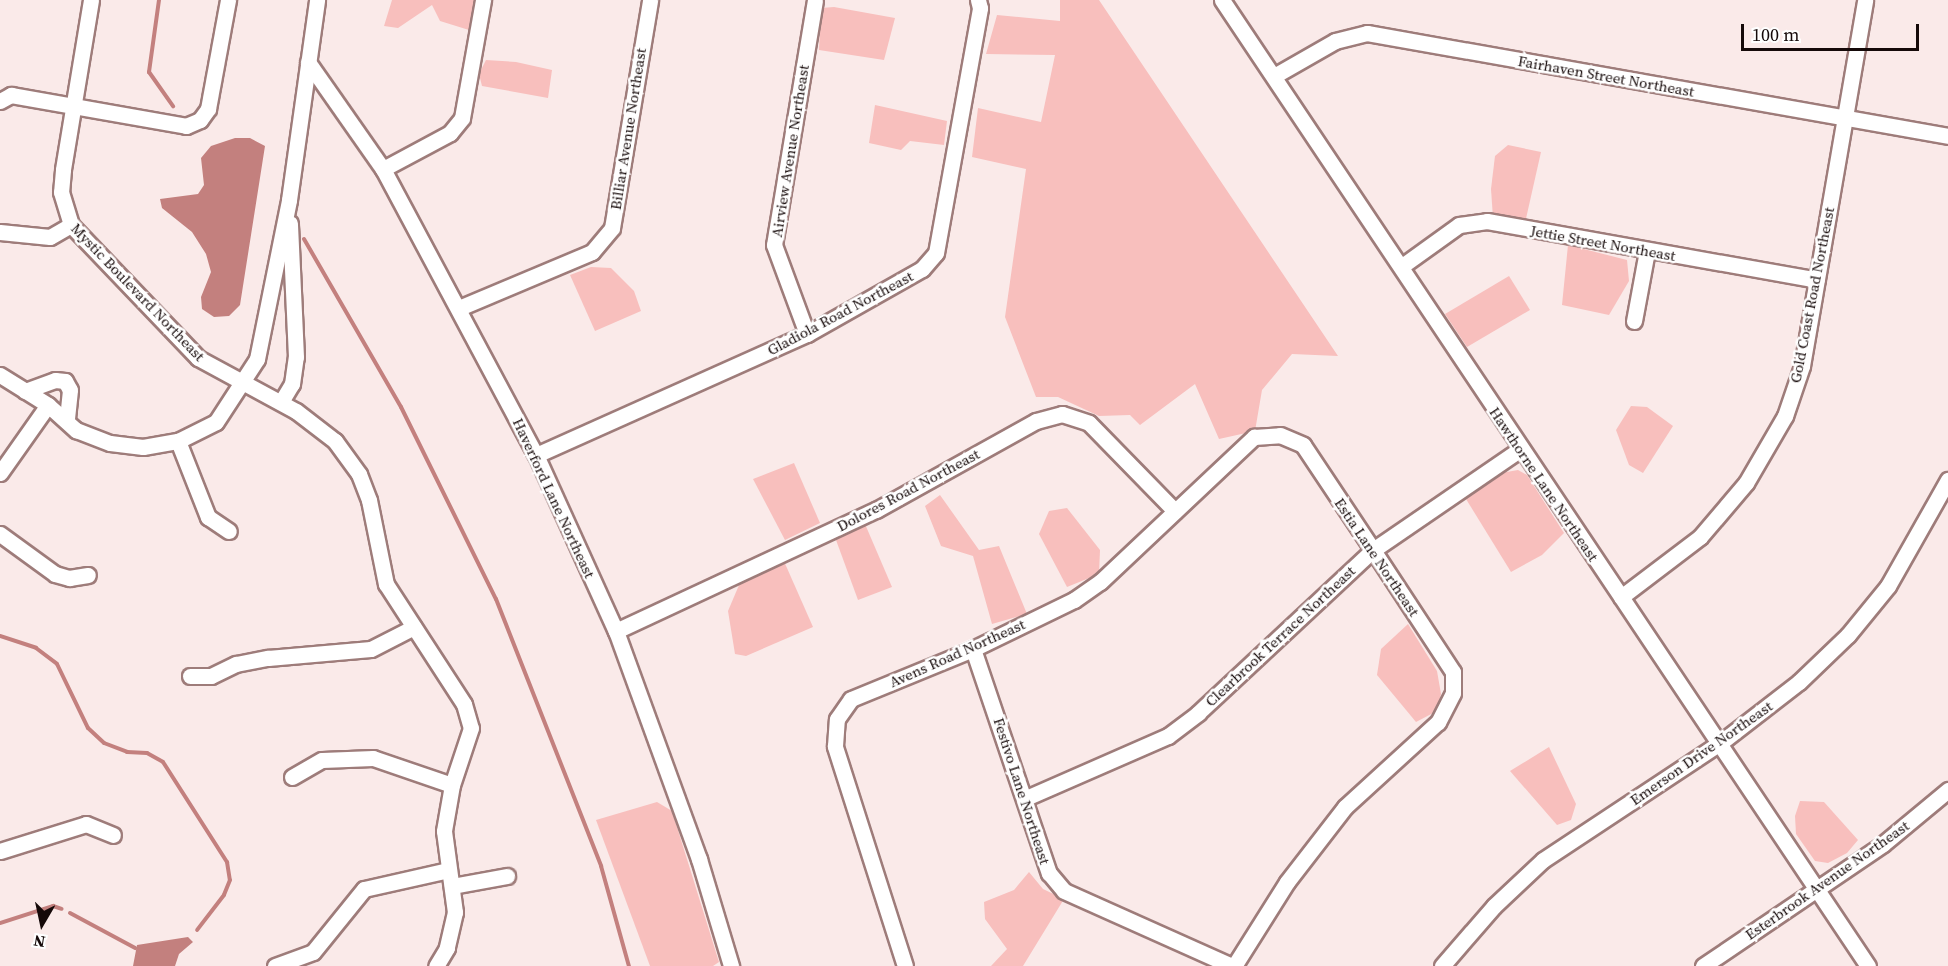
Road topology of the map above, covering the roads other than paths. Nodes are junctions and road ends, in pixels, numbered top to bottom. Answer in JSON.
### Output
{"nodes":[{"id":1,"x":91,"y":0,"type":"edge"},
{"id":2,"x":228,"y":0,"type":"edge"},
{"id":3,"x":317,"y":0,"type":"edge"},
{"id":4,"x":483,"y":0,"type":"edge"},
{"id":5,"x":650,"y":0,"type":"edge"},
{"id":6,"x":815,"y":0,"type":"edge"},
{"id":7,"x":978,"y":0,"type":"edge"},
{"id":8,"x":1222,"y":0,"type":"edge"},
{"id":9,"x":1865,"y":0,"type":"edge"},
{"id":10,"x":308,"y":62,"type":"junction"},
{"id":11,"x":1274,"y":76,"type":"junction"},
{"id":12,"x":0,"y":101,"type":"edge"},
{"id":13,"x":74,"y":106,"type":"junction"},
{"id":14,"x":1845,"y":119,"type":"junction"},
{"id":15,"x":1948,"y":136,"type":"edge"},
{"id":16,"x":383,"y":169,"type":"junction"},
{"id":17,"x":289,"y":200,"type":"junction"},
{"id":18,"x":71,"y":225,"type":"junction"},
{"id":19,"x":0,"y":232,"type":"edge"},
{"id":20,"x":1647,"y":251,"type":"junction"},
{"id":21,"x":1402,"y":266,"type":"junction"},
{"id":22,"x":1817,"y":279,"type":"junction"},
{"id":23,"x":459,"y":308,"type":"junction"},
{"id":24,"x":1634,"y":321,"type":"dead end"},
{"id":25,"x":807,"y":334,"type":"junction"},
{"id":26,"x":0,"y":375,"type":"edge"},
{"id":27,"x":244,"y":385,"type":"junction"},
{"id":28,"x":25,"y":390,"type":"junction"},
{"id":29,"x":281,"y":402,"type":"junction"},
{"id":30,"x":48,"y":405,"type":"junction"},
{"id":31,"x":67,"y":422,"type":"junction"},
{"id":32,"x":1280,"y":435,"type":"joint"},
{"id":33,"x":178,"y":441,"type":"junction"},
{"id":34,"x":1519,"y":450,"type":"junction"},
{"id":35,"x":536,"y":455,"type":"junction"},
{"id":36,"x":0,"y":473,"type":"edge"},
{"id":37,"x":1948,"y":480,"type":"edge"},
{"id":38,"x":1175,"y":511,"type":"junction"},
{"id":39,"x":229,"y":531,"type":"dead end"},
{"id":40,"x":0,"y":534,"type":"edge"},
{"id":41,"x":1373,"y":550,"type":"junction"},
{"id":42,"x":88,"y":575,"type":"dead end"},
{"id":43,"x":1621,"y":597,"type":"junction"},
{"id":44,"x":414,"y":627,"type":"junction"},
{"id":45,"x":616,"y":631,"type":"junction"},
{"id":46,"x":973,"y":649,"type":"junction"},
{"id":47,"x":189,"y":676,"type":"dead end"},
{"id":48,"x":1720,"y":743,"type":"junction"},
{"id":49,"x":292,"y":777,"type":"dead end"},
{"id":50,"x":452,"y":785,"type":"junction"},
{"id":51,"x":1946,"y":796,"type":"edge"},
{"id":52,"x":1026,"y":798,"type":"junction"},
{"id":53,"x":113,"y":835,"type":"dead end"},
{"id":54,"x":0,"y":851,"type":"edge"},
{"id":55,"x":448,"y":870,"type":"junction"},
{"id":56,"x":507,"y":876,"type":"dead end"},
{"id":57,"x":452,"y":886,"type":"junction"},
{"id":58,"x":1817,"y":889,"type":"junction"},
{"id":59,"x":275,"y":966,"type":"edge"},
{"id":60,"x":436,"y":966,"type":"edge"},
{"id":61,"x":731,"y":966,"type":"edge"},
{"id":62,"x":905,"y":966,"type":"edge"},
{"id":63,"x":1233,"y":966,"type":"edge"},
{"id":64,"x":1442,"y":966,"type":"edge"},
{"id":65,"x":1703,"y":966,"type":"edge"},
{"id":66,"x":1868,"y":966,"type":"edge"}],
"edges":[{"from":1,"to":13,"type":"street","name":"Mystic Boulevard Northeast"},
{"from":2,"to":13,"type":"street"},
{"from":3,"to":10,"type":"street"},
{"from":4,"to":16,"type":"street"},
{"from":5,"to":23,"type":"street","name":"Billiar Avenue Northeast"},
{"from":6,"to":25,"type":"street","name":"Airview Avenue Northeast"},
{"from":7,"to":25,"type":"street","name":"Gladiola Road Northeast"},
{"from":8,"to":11,"type":"street","name":"Hawthorne Lane Northeast"},
{"from":9,"to":14,"type":"street","name":"Gold Coast Road Northeast"},
{"from":10,"to":16,"type":"street","name":"Haverford Lane Northeast"},
{"from":10,"to":17,"type":"street"},
{"from":11,"to":14,"type":"street","name":"Fairhaven Street Northeast"},
{"from":11,"to":21,"type":"street","name":"Hawthorne Lane Northeast"},
{"from":12,"to":13,"type":"street"},
{"from":13,"to":18,"type":"street","name":"Mystic Boulevard Northeast"},
{"from":14,"to":15,"type":"street","name":"Fairhaven Street Northeast"},
{"from":14,"to":22,"type":"street","name":"Gold Coast Road Northeast"},
{"from":16,"to":23,"type":"street","name":"Haverford Lane Northeast"},
{"from":17,"to":27,"type":"street"},
{"from":17,"to":29,"type":"street"},
{"from":18,"to":19,"type":"street"},
{"from":18,"to":27,"type":"street","name":"Mystic Boulevard Northeast"},
{"from":20,"to":21,"type":"street","name":"Jettie Street Northeast"},
{"from":20,"to":22,"type":"street","name":"Jettie Street Northeast"},
{"from":20,"to":24,"type":"street"},
{"from":21,"to":34,"type":"street","name":"Hawthorne Lane Northeast"},
{"from":22,"to":43,"type":"street","name":"Gold Coast Road Northeast"},
{"from":23,"to":35,"type":"street","name":"Haverford Lane Northeast"},
{"from":25,"to":35,"type":"street","name":"Gladiola Road Northeast"},
{"from":26,"to":28,"type":"street"},
{"from":27,"to":29,"type":"street","name":"Mystic Boulevard Northeast"},
{"from":27,"to":33,"type":"street"},
{"from":28,"to":30,"type":"street"},
{"from":28,"to":31,"type":"street"},
{"from":29,"to":44,"type":"street","name":"Mystic Boulevard Northeast"},
{"from":30,"to":31,"type":"street"},
{"from":30,"to":36,"type":"street"},
{"from":31,"to":33,"type":"street"},
{"from":32,"to":38,"type":"street","name":"Avens Road Northeast"},
{"from":32,"to":41,"type":"street","name":"Estia Lane Northeast"},
{"from":33,"to":39,"type":"street"},
{"from":34,"to":41,"type":"street","name":"Clearbrook Terrace Northeast"},
{"from":34,"to":43,"type":"street","name":"Hawthorne Lane Northeast"},
{"from":35,"to":45,"type":"street","name":"Haverford Lane Northeast"},
{"from":37,"to":48,"type":"street","name":"Emerson Drive Northeast"},
{"from":38,"to":45,"type":"street","name":"Dolores Road Northeast"},
{"from":38,"to":46,"type":"street","name":"Avens Road Northeast"},
{"from":40,"to":42,"type":"street"},
{"from":41,"to":52,"type":"street","name":"Clearbrook Terrace Northeast"},
{"from":41,"to":63,"type":"street","name":"Estia Lane Northeast"},
{"from":43,"to":48,"type":"street","name":"Hawthorne Lane Northeast"},
{"from":44,"to":47,"type":"street"},
{"from":44,"to":50,"type":"street","name":"Mystic Boulevard Northeast"},
{"from":45,"to":61,"type":"street","name":"Haverford Lane Northeast"},
{"from":46,"to":52,"type":"street","name":"Festivo Lane Northeast"},
{"from":46,"to":62,"type":"street","name":"Avens Road Northeast"},
{"from":48,"to":58,"type":"street","name":"Hawthorne Lane Northeast"},
{"from":48,"to":64,"type":"street","name":"Emerson Drive Northeast"},
{"from":49,"to":50,"type":"street"},
{"from":50,"to":55,"type":"street","name":"Mystic Boulevard Northeast"},
{"from":51,"to":58,"type":"street","name":"Esterbrook Avenue Northeast"},
{"from":52,"to":63,"type":"street","name":"Festivo Lane Northeast"},
{"from":53,"to":54,"type":"street"},
{"from":55,"to":57,"type":"street","name":"Mystic Boulevard Northeast"},
{"from":55,"to":59,"type":"street"},
{"from":56,"to":57,"type":"street"},
{"from":57,"to":60,"type":"street","name":"Mystic Boulevard Northeast"},
{"from":58,"to":65,"type":"street","name":"Esterbrook Avenue Northeast"},
{"from":58,"to":66,"type":"street","name":"Hawthorne Lane Northeast"}]}
